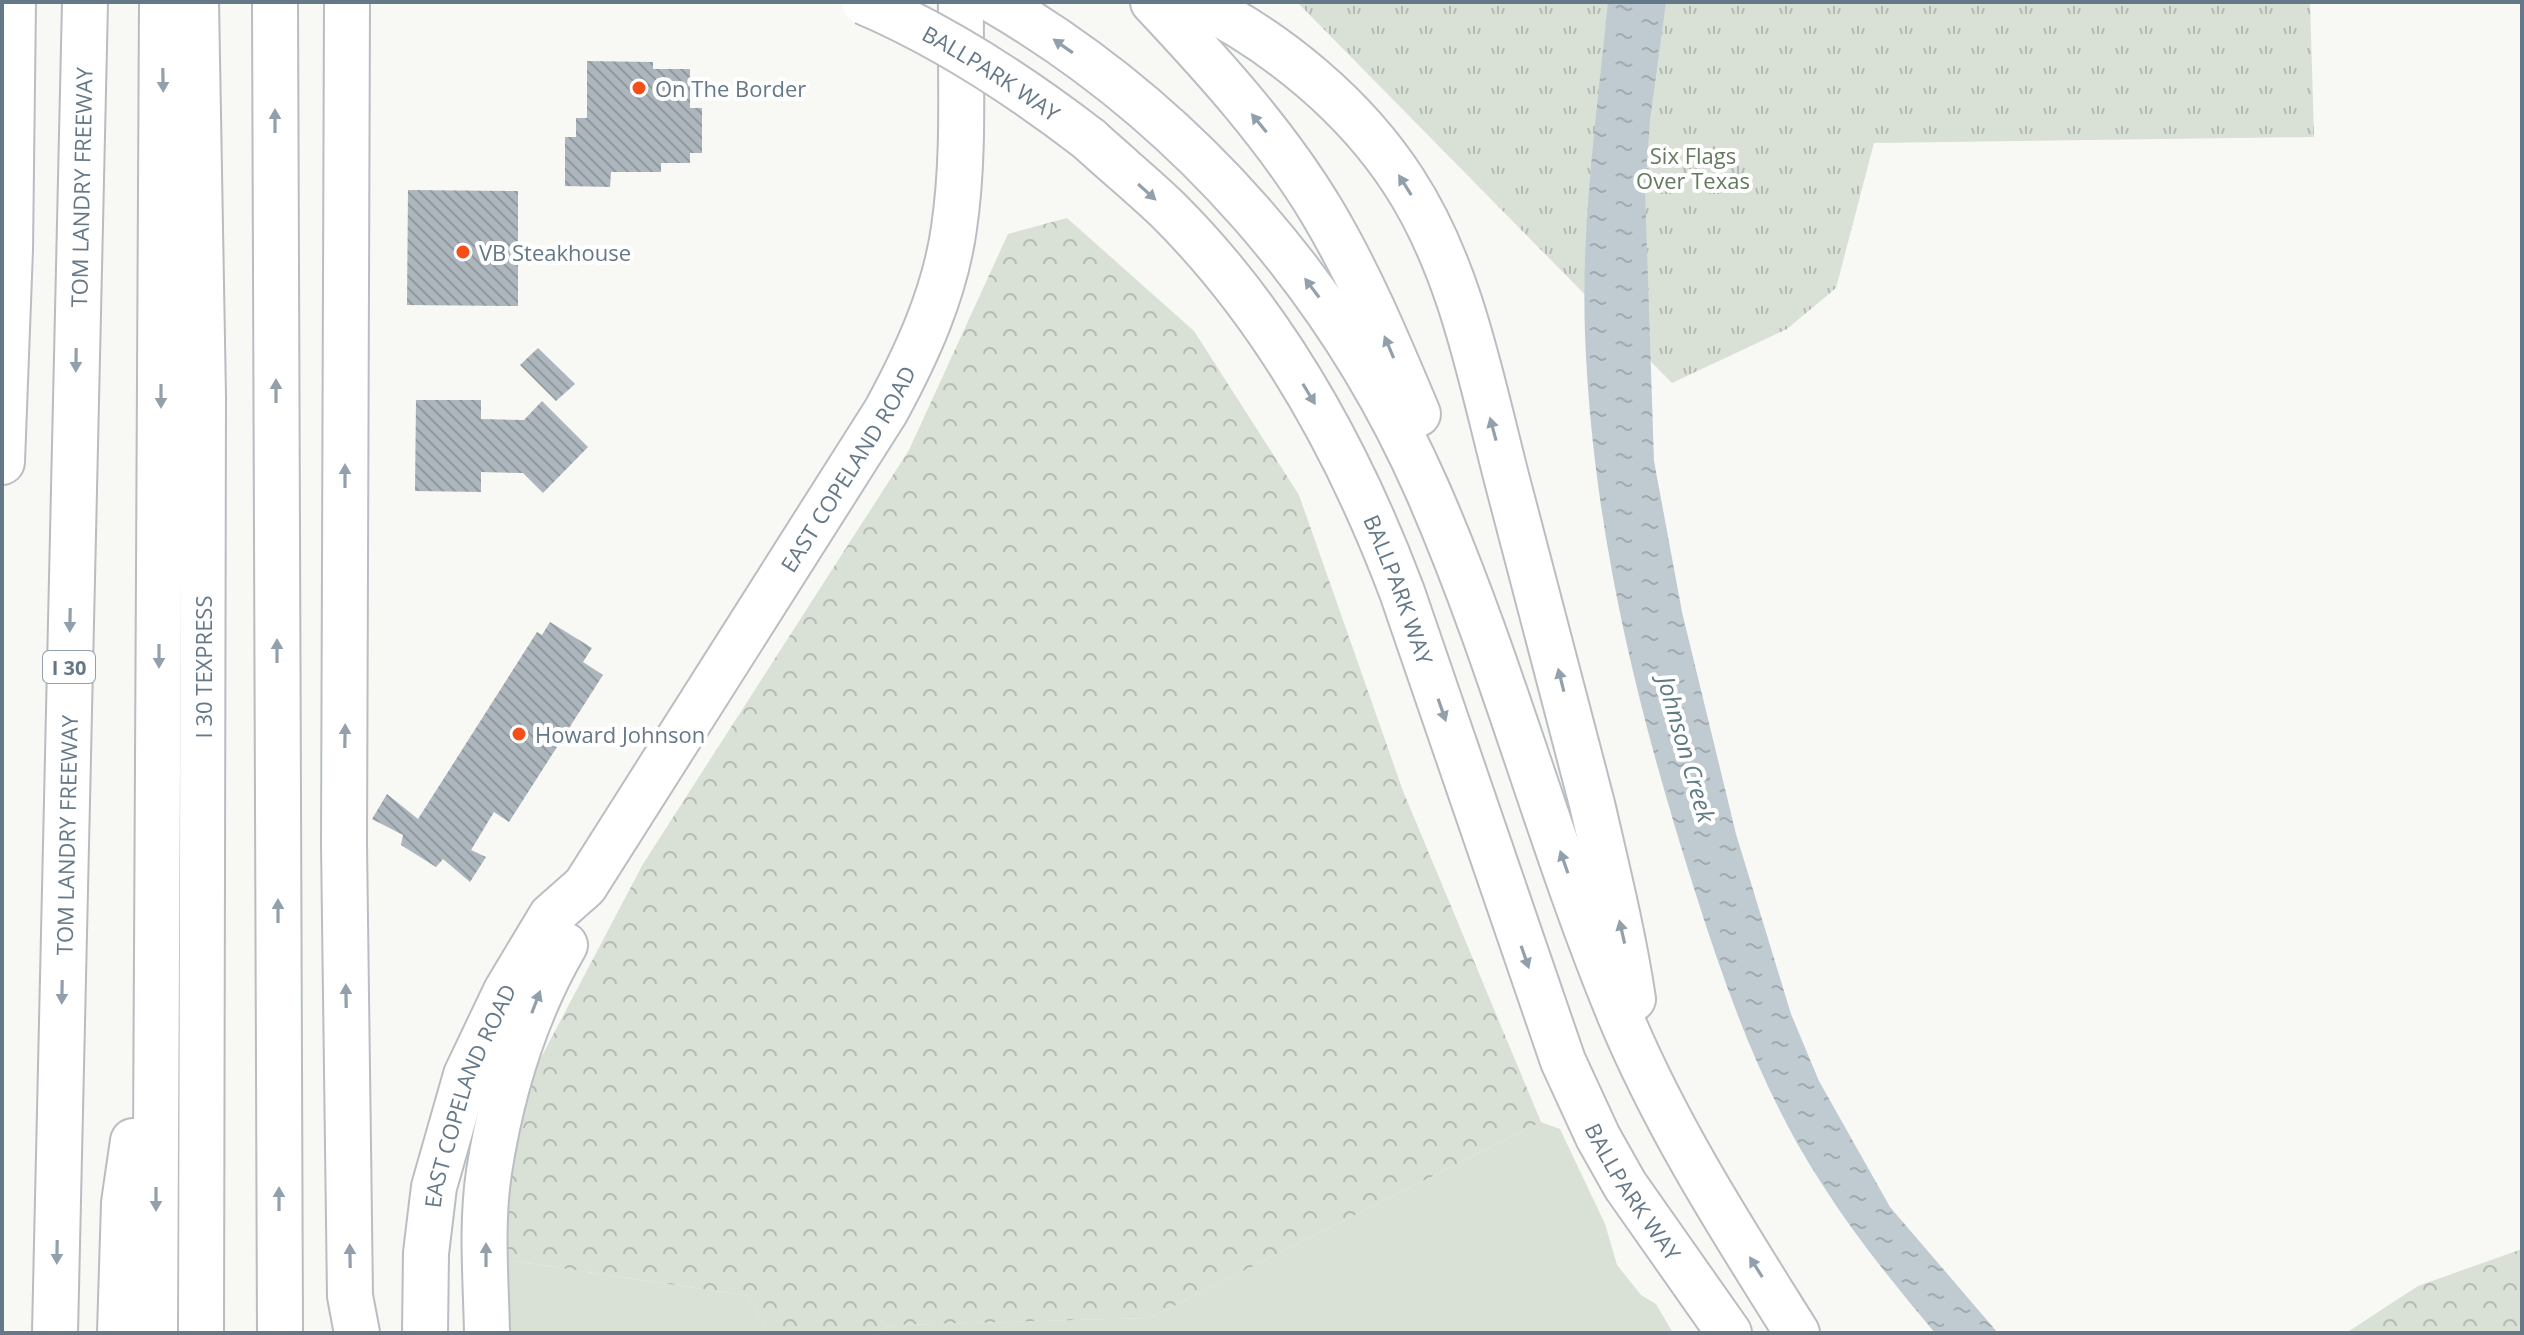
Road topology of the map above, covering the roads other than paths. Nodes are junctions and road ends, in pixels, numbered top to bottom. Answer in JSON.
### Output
{"nodes":[{"id":1,"x":13,"y":2,"type":"edge"},
{"id":2,"x":85,"y":2,"type":"edge"},
{"id":3,"x":162,"y":2,"type":"edge"},
{"id":4,"x":196,"y":2,"type":"edge"},
{"id":5,"x":221,"y":2,"type":"edge"},
{"id":6,"x":275,"y":2,"type":"edge"},
{"id":7,"x":347,"y":2,"type":"edge"},
{"id":8,"x":864,"y":2,"type":"edge"},
{"id":9,"x":961,"y":2,"type":"edge"},
{"id":10,"x":996,"y":2,"type":"edge"},
{"id":11,"x":1153,"y":2,"type":"edge"},
{"id":12,"x":1194,"y":23,"type":"edge"},
{"id":13,"x":6,"y":254,"type":"edge"},
{"id":14,"x":2,"y":462,"type":"edge"},
{"id":15,"x":1513,"y":711,"type":"junction"},
{"id":16,"x":585,"y":886,"type":"junction"},
{"id":17,"x":157,"y":953,"type":"junction"},
{"id":18,"x":1642,"y":1065,"type":"junction"},
{"id":19,"x":1647,"y":1219,"type":"junction"},
{"id":20,"x":55,"y":1333,"type":"edge"},
{"id":21,"x":120,"y":1333,"type":"edge"},
{"id":22,"x":155,"y":1333,"type":"edge"},
{"id":23,"x":201,"y":1333,"type":"edge"},
{"id":24,"x":224,"y":1333,"type":"edge"},
{"id":25,"x":280,"y":1333,"type":"edge"},
{"id":26,"x":357,"y":1333,"type":"edge"},
{"id":27,"x":425,"y":1333,"type":"edge"},
{"id":28,"x":487,"y":1333,"type":"edge"},
{"id":29,"x":1694,"y":1333,"type":"edge"},
{"id":30,"x":1729,"y":1333,"type":"edge"},
{"id":31,"x":1797,"y":1333,"type":"edge"}],
"edges":[{"from":1,"to":13,"type":"main road"},
{"from":2,"to":20,"type":"main road","name":"TOM LANDRY FREEWAY","number":"I 30","one_way":true},
{"from":3,"to":17,"type":"main road","name":"I 30 TEXPRESS","one_way":true},
{"from":4,"to":23,"type":"main road","name":"I 30 TEXPRESS"},
{"from":5,"to":24,"type":"main road"},
{"from":25,"to":6,"type":"main road","one_way":true},
{"from":26,"to":7,"type":"main road","one_way":true},
{"from":8,"to":19,"type":"main road","name":"BALLPARK WAY","one_way":true,"bridge":true},
{"from":9,"to":16,"type":"main road","name":"EAST COPELAND ROAD"},
{"from":15,"to":10,"type":"main road","one_way":true},
{"from":11,"to":12,"type":"main road"},
{"from":15,"to":12,"type":"main road","one_way":true},
{"from":18,"to":12,"type":"main road","one_way":true},
{"from":13,"to":14,"type":"main road"},
{"from":18,"to":15,"type":"main road","one_way":true},
{"from":16,"to":27,"type":"main road","name":"EAST COPELAND ROAD"},
{"from":28,"to":16,"type":"main road","name":"EAST COPELAND ROAD","one_way":true},
{"from":17,"to":21,"type":"main road"},
{"from":17,"to":22,"type":"main road","name":"I 30 TEXPRESS","one_way":true},
{"from":31,"to":18,"type":"main road","one_way":true},
{"from":19,"to":29,"type":"main road"},
{"from":19,"to":30,"type":"main road","name":"BALLPARK WAY"}]}
